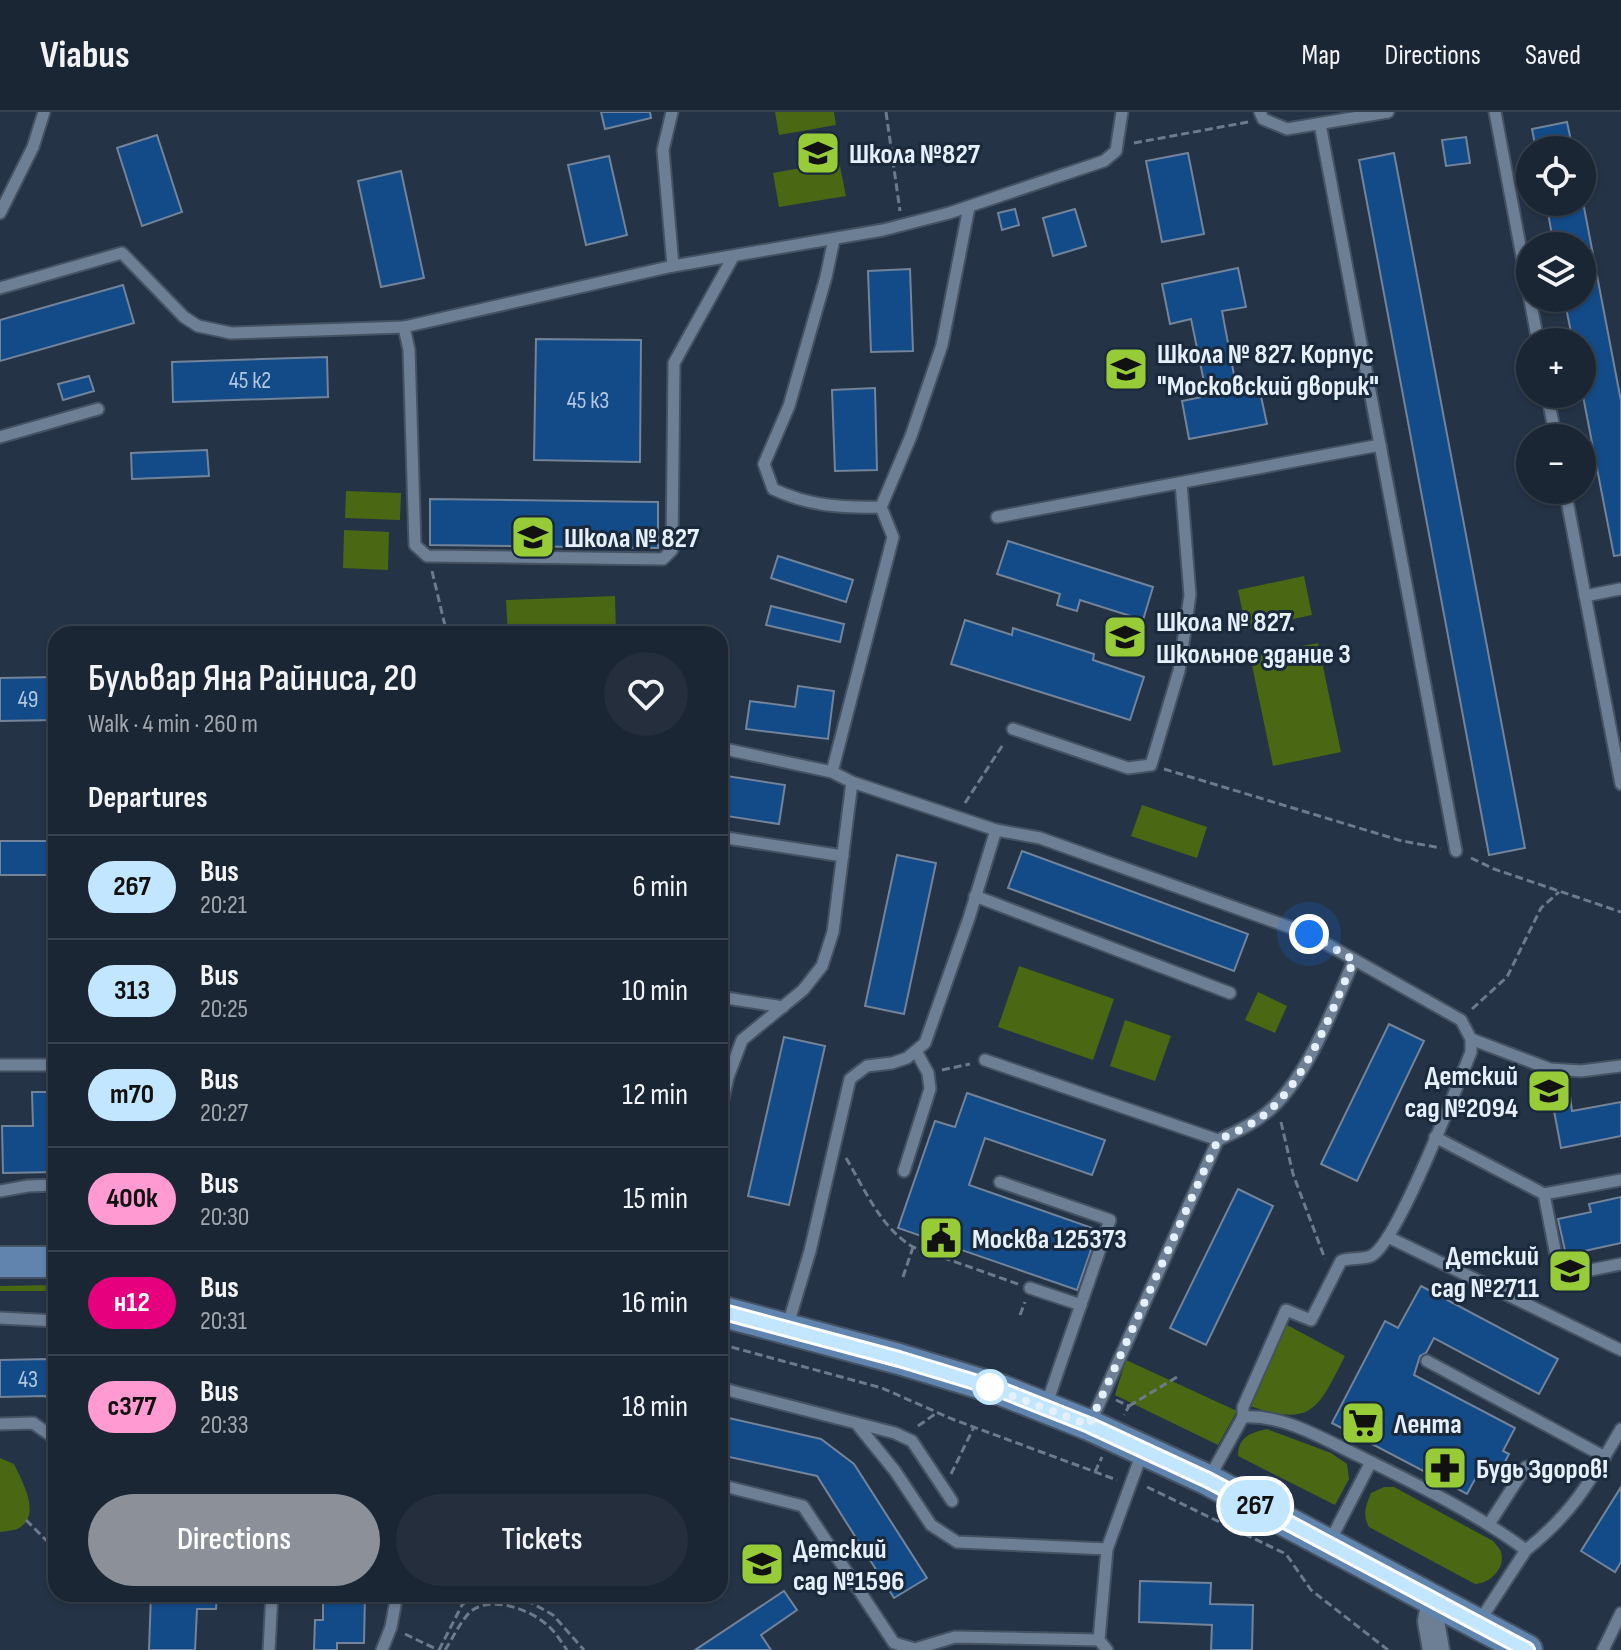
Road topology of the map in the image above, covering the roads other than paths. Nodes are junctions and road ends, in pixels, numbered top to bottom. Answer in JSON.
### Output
{"nodes":[{"id":1,"x":44,"y":112,"type":"edge"},
{"id":2,"x":672,"y":112,"type":"edge"},
{"id":3,"x":1122,"y":112,"type":"edge"},
{"id":4,"x":1388,"y":112,"type":"edge"},
{"id":5,"x":1495,"y":112,"type":"edge"},
{"id":6,"x":1262,"y":115,"type":"edge"},
{"id":7,"x":1320,"y":124,"type":"junction"},
{"id":8,"x":969,"y":207,"type":"junction"},
{"id":9,"x":0,"y":213,"type":"edge"},
{"id":10,"x":834,"y":239,"type":"junction"},
{"id":11,"x":733,"y":257,"type":"junction"},
{"id":12,"x":673,"y":266,"type":"junction"},
{"id":13,"x":0,"y":288,"type":"edge"},
{"id":14,"x":404,"y":327,"type":"junction"},
{"id":15,"x":1535,"y":328,"type":"edge"},
{"id":16,"x":98,"y":409,"type":"dead end"},
{"id":17,"x":0,"y":437,"type":"edge"},
{"id":18,"x":1380,"y":445,"type":"junction"},
{"id":19,"x":1181,"y":483,"type":"junction"},
{"id":20,"x":1568,"y":504,"type":"edge"},
{"id":21,"x":881,"y":507,"type":"junction"},
{"id":22,"x":997,"y":517,"type":"dead end"},
{"id":23,"x":1620,"y":589,"type":"edge"},
{"id":24,"x":1585,"y":596,"type":"junction"},
{"id":25,"x":1013,"y":729,"type":"road end"},
{"id":26,"x":728,"y":750,"type":"edge"},
{"id":27,"x":832,"y":772,"type":"junction"},
{"id":28,"x":852,"y":782,"type":"junction"},
{"id":29,"x":1621,"y":784,"type":"edge"},
{"id":30,"x":996,"y":830,"type":"junction"},
{"id":31,"x":728,"y":838,"type":"edge"},
{"id":32,"x":1456,"y":851,"type":"road end"},
{"id":33,"x":843,"y":856,"type":"junction"},
{"id":34,"x":975,"y":896,"type":"junction"},
{"id":35,"x":1354,"y":960,"type":"junction"},
{"id":36,"x":1230,"y":993,"type":"dead end"},
{"id":37,"x":728,"y":998,"type":"edge"},
{"id":38,"x":783,"y":1007,"type":"junction"},
{"id":39,"x":1471,"y":1039,"type":"junction"},
{"id":40,"x":916,"y":1051,"type":"junction"},
{"id":41,"x":985,"y":1060,"type":"road end"},
{"id":42,"x":0,"y":1065,"type":"edge"},
{"id":43,"x":48,"y":1065,"type":"edge"},
{"id":44,"x":1621,"y":1066,"type":"edge"},
{"id":45,"x":728,"y":1069,"type":"edge"},
{"id":46,"x":1435,"y":1137,"type":"junction"},
{"id":47,"x":1218,"y":1140,"type":"junction"},
{"id":48,"x":904,"y":1171,"type":"dead end"},
{"id":49,"x":1621,"y":1180,"type":"edge"},
{"id":50,"x":1000,"y":1182,"type":"dead end"},
{"id":51,"x":48,"y":1185,"type":"edge"},
{"id":52,"x":0,"y":1191,"type":"edge"},
{"id":53,"x":1544,"y":1194,"type":"junction"},
{"id":54,"x":1388,"y":1237,"type":"junction"},
{"id":55,"x":0,"y":1262,"type":"edge"},
{"id":56,"x":48,"y":1262,"type":"edge"},
{"id":57,"x":1621,"y":1264,"type":"edge"},
{"id":58,"x":1030,"y":1288,"type":"road end"},
{"id":59,"x":1081,"y":1305,"type":"junction"},
{"id":60,"x":728,"y":1313,"type":"edge"},
{"id":61,"x":0,"y":1318,"type":"edge"},
{"id":62,"x":48,"y":1321,"type":"edge"},
{"id":63,"x":787,"y":1329,"type":"junction"},
{"id":64,"x":1621,"y":1350,"type":"edge"},
{"id":65,"x":1427,"y":1361,"type":"dead end"},
{"id":66,"x":728,"y":1390,"type":"edge"},
{"id":67,"x":1046,"y":1407,"type":"junction"},
{"id":68,"x":1243,"y":1417,"type":"junction"},
{"id":69,"x":856,"y":1423,"type":"junction"},
{"id":70,"x":0,"y":1424,"type":"edge"},
{"id":71,"x":1089,"y":1425,"type":"junction"},
{"id":72,"x":1621,"y":1429,"type":"edge"},
{"id":73,"x":48,"y":1433,"type":"edge"},
{"id":74,"x":1144,"y":1448,"type":"junction"},
{"id":75,"x":1605,"y":1457,"type":"junction"},
{"id":76,"x":1371,"y":1462,"type":"junction"},
{"id":77,"x":1526,"y":1467,"type":"dead end"},
{"id":78,"x":1208,"y":1480,"type":"junction"},
{"id":79,"x":728,"y":1487,"type":"edge"},
{"id":80,"x":952,"y":1501,"type":"dead end"},
{"id":81,"x":1489,"y":1524,"type":"junction"},
{"id":82,"x":1329,"y":1544,"type":"junction"},
{"id":83,"x":1107,"y":1549,"type":"junction"},
{"id":84,"x":1526,"y":1550,"type":"junction"},
{"id":85,"x":1435,"y":1601,"type":"junction"},
{"id":86,"x":272,"y":1602,"type":"edge"},
{"id":87,"x":396,"y":1602,"type":"edge"},
{"id":88,"x":1621,"y":1613,"type":"edge"},
{"id":89,"x":1479,"y":1622,"type":"junction"},
{"id":90,"x":1099,"y":1640,"type":"junction"},
{"id":91,"x":975,"y":1644,"type":"edge"},
{"id":92,"x":269,"y":1650,"type":"edge"},
{"id":93,"x":382,"y":1650,"type":"edge"},
{"id":94,"x":1107,"y":1650,"type":"edge"},
{"id":95,"x":1436,"y":1650,"type":"edge"},
{"id":96,"x":1527,"y":1650,"type":"edge"},
{"id":97,"x":1603,"y":1650,"type":"edge"}],
"edges":[{"from":1,"to":9,"type":"lane"},
{"from":2,"to":12,"type":"lane"},
{"from":3,"to":8,"type":"lane"},
{"from":4,"to":7,"type":"lane"},
{"from":5,"to":15,"type":"lane"},
{"from":6,"to":7,"type":"lane"},
{"from":7,"to":18,"type":"lane"},
{"from":8,"to":10,"type":"lane"},
{"from":8,"to":21,"type":"lane"},
{"from":10,"to":11,"type":"lane"},
{"from":10,"to":21,"type":"lane"},
{"from":11,"to":12,"type":"lane"},
{"from":11,"to":14,"type":"lane"},
{"from":12,"to":14,"type":"lane"},
{"from":13,"to":14,"type":"lane"},
{"from":16,"to":17,"type":"lane"},
{"from":18,"to":19,"type":"lane"},
{"from":18,"to":32,"type":"lane"},
{"from":19,"to":22,"type":"lane"},
{"from":19,"to":25,"type":"lane"},
{"from":20,"to":24,"type":"lane"},
{"from":21,"to":27,"type":"lane"},
{"from":23,"to":24,"type":"lane"},
{"from":24,"to":29,"type":"lane"},
{"from":26,"to":27,"type":"lane"},
{"from":27,"to":28,"type":"lane"},
{"from":28,"to":30,"type":"lane"},
{"from":28,"to":33,"type":"lane"},
{"from":30,"to":34,"type":"lane"},
{"from":30,"to":35,"type":"lane"},
{"from":31,"to":33,"type":"lane"},
{"from":33,"to":38,"type":"lane"},
{"from":34,"to":36,"type":"lane"},
{"from":34,"to":40,"type":"lane"},
{"from":35,"to":39,"type":"lane"},
{"from":35,"to":47,"type":"lane"},
{"from":37,"to":38,"type":"lane"},
{"from":38,"to":45,"type":"lane"},
{"from":39,"to":44,"type":"lane"},
{"from":39,"to":46,"type":"lane"},
{"from":40,"to":48,"type":"lane"},
{"from":40,"to":63,"type":"lane"},
{"from":41,"to":47,"type":"lane"},
{"from":42,"to":43,"type":"lane"},
{"from":46,"to":53,"type":"lane"},
{"from":46,"to":54,"type":"lane"},
{"from":47,"to":71,"type":"lane"},
{"from":49,"to":53,"type":"lane"},
{"from":50,"to":59,"type":"lane"},
{"from":51,"to":52,"type":"lane"},
{"from":53,"to":57,"type":"lane"},
{"from":54,"to":64,"type":"lane"},
{"from":54,"to":68,"type":"lane"},
{"from":55,"to":56,"type":"main road"},
{"from":58,"to":59,"type":"lane"},
{"from":59,"to":67,"type":"lane"},
{"from":60,"to":63,"type":"main road"},
{"from":61,"to":62,"type":"lane"},
{"from":63,"to":67,"type":"main road"},
{"from":65,"to":75,"type":"lane"},
{"from":66,"to":69,"type":"lane"},
{"from":67,"to":71,"type":"main road"},
{"from":68,"to":76,"type":"lane"},
{"from":68,"to":78,"type":"lane"},
{"from":69,"to":80,"type":"lane"},
{"from":69,"to":83,"type":"lane"},
{"from":70,"to":73,"type":"lane"},
{"from":71,"to":74,"type":"main road"},
{"from":72,"to":75,"type":"lane"},
{"from":74,"to":78,"type":"main road"},
{"from":74,"to":83,"type":"lane"},
{"from":75,"to":84,"type":"lane"},
{"from":76,"to":81,"type":"lane"},
{"from":76,"to":82,"type":"lane"},
{"from":77,"to":81,"type":"lane"},
{"from":78,"to":82,"type":"main road"},
{"from":79,"to":91,"type":"lane"},
{"from":81,"to":84,"type":"lane"},
{"from":82,"to":85,"type":"main road"},
{"from":83,"to":90,"type":"lane"},
{"from":84,"to":89,"type":"lane"},
{"from":85,"to":89,"type":"main road"},
{"from":85,"to":95,"type":"street"},
{"from":86,"to":92,"type":"lane"},
{"from":87,"to":93,"type":"lane"},
{"from":88,"to":97,"type":"lane"},
{"from":89,"to":96,"type":"main road"},
{"from":90,"to":91,"type":"lane"},
{"from":90,"to":94,"type":"lane"}]}
